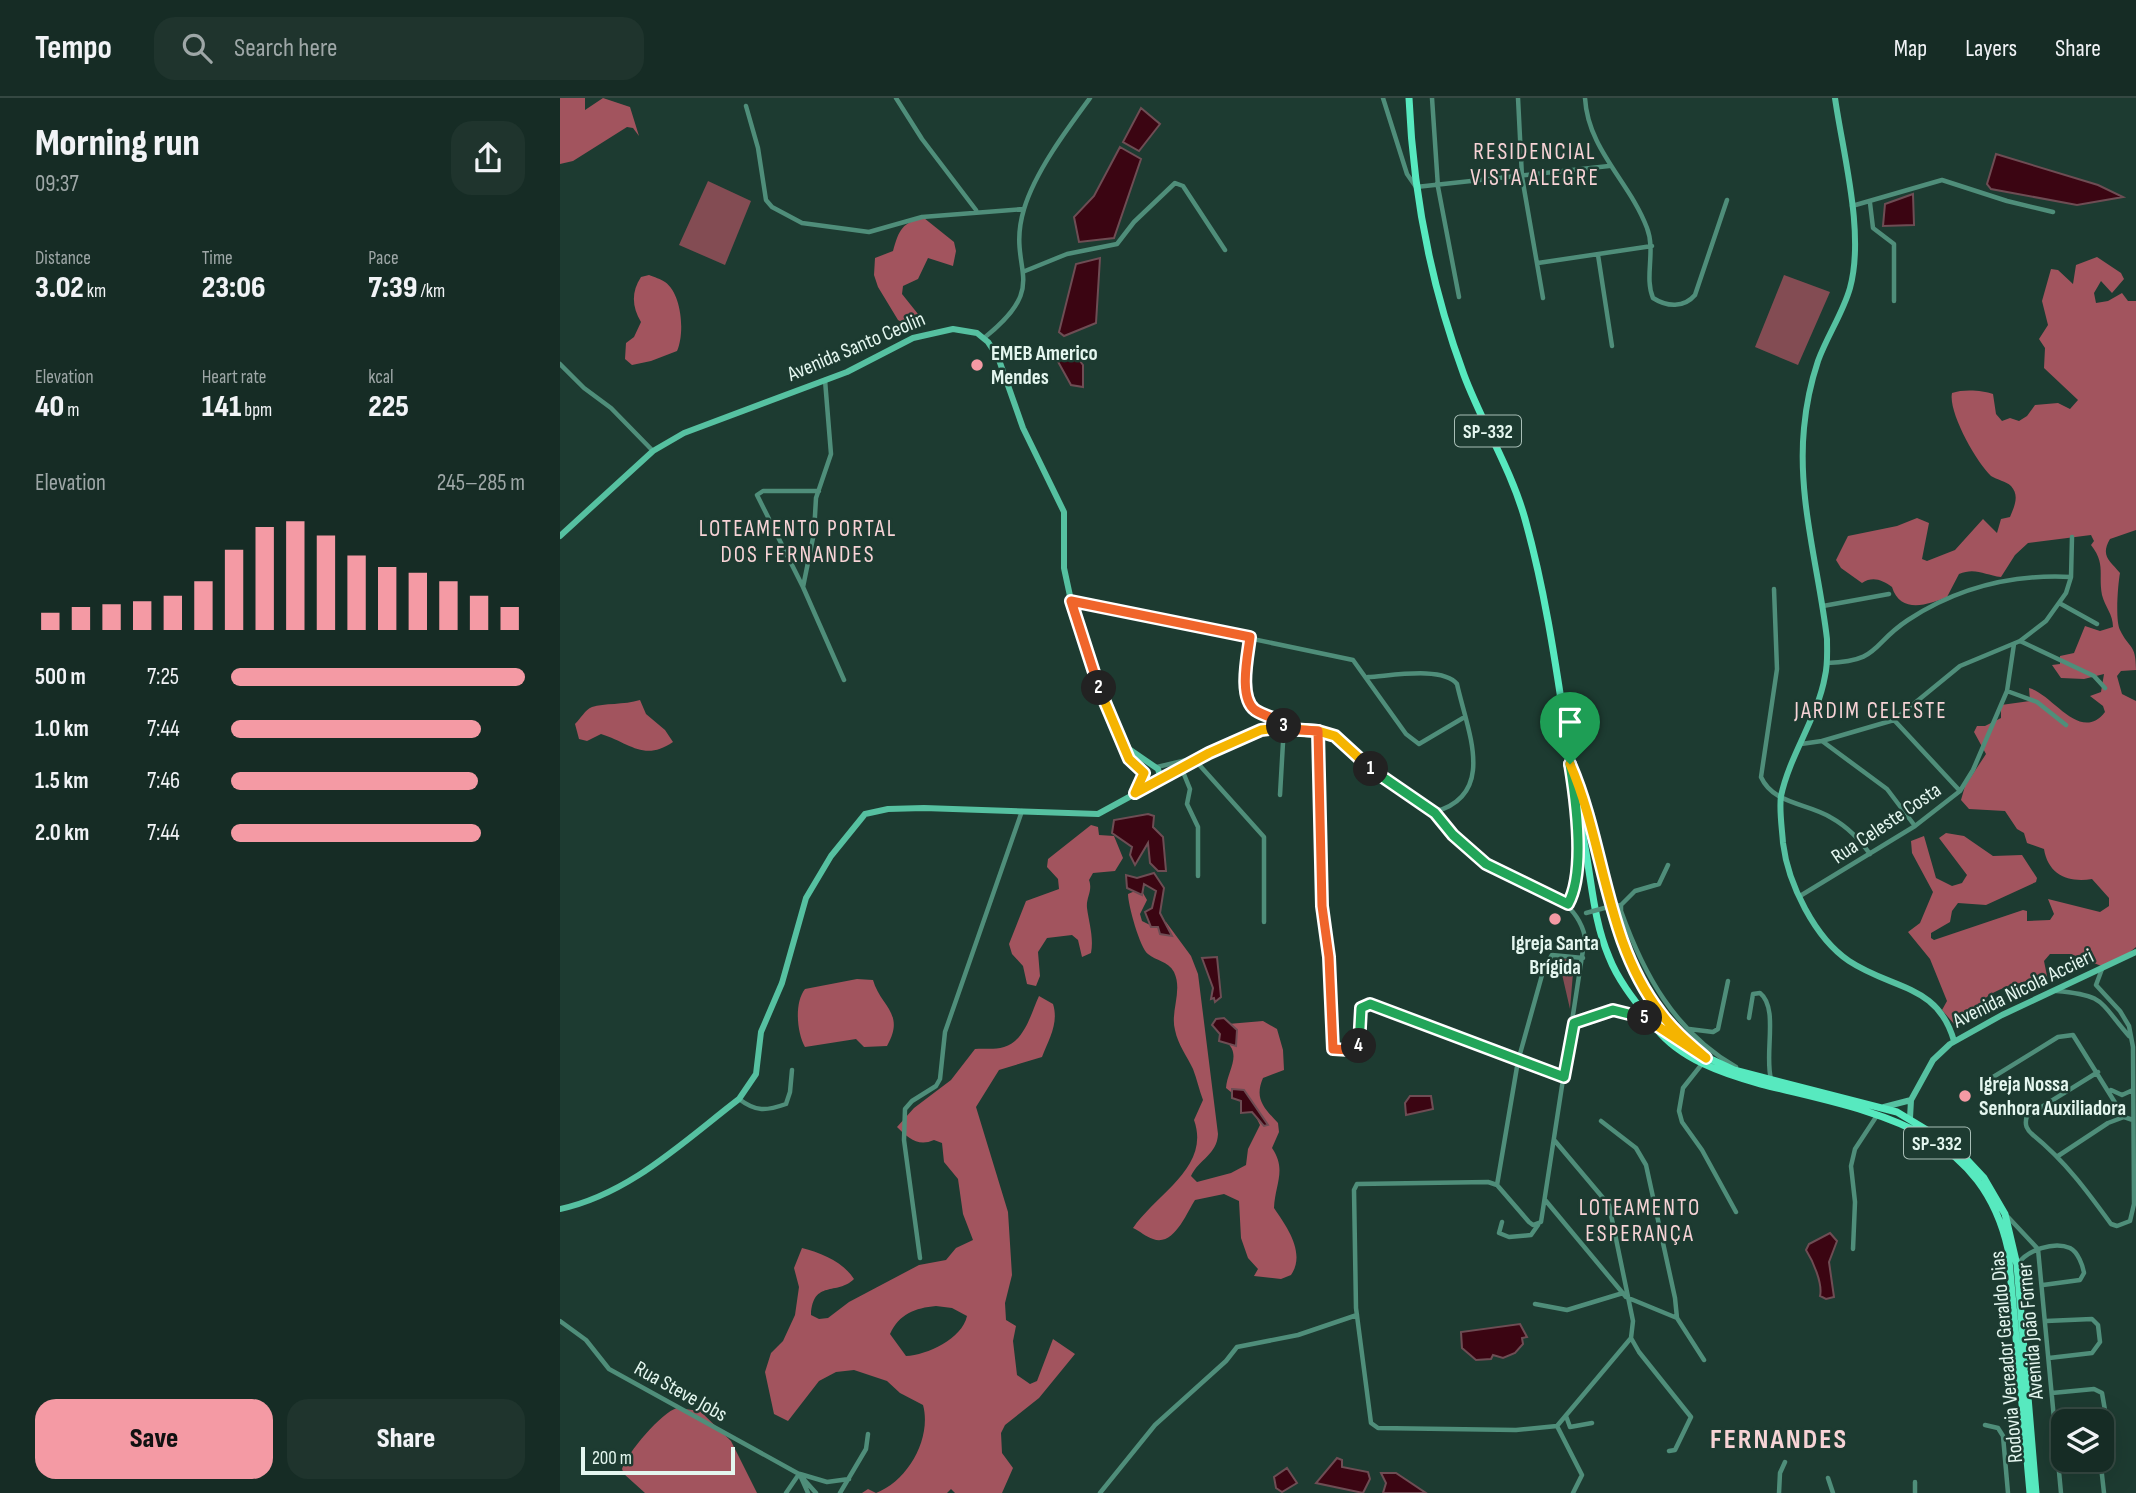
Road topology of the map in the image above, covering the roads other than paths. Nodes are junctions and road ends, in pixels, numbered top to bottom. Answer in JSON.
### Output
{"nodes":[{"id":1,"x":896,"y":98,"type":"edge"},
{"id":2,"x":1090,"y":98,"type":"edge"},
{"id":3,"x":1383,"y":98,"type":"edge"},
{"id":4,"x":1409,"y":98,"type":"edge"},
{"id":5,"x":1432,"y":98,"type":"edge"},
{"id":6,"x":1518,"y":98,"type":"edge"},
{"id":7,"x":1585,"y":98,"type":"edge"},
{"id":8,"x":1835,"y":98,"type":"edge"},
{"id":9,"x":746,"y":106,"type":"dead end"},
{"id":10,"x":1609,"y":166,"type":"junction"},
{"id":11,"x":1522,"y":177,"type":"junction"},
{"id":12,"x":1416,"y":187,"type":"junction"},
{"id":13,"x":1438,"y":187,"type":"junction"},
{"id":14,"x":1727,"y":200,"type":"dead end"},
{"id":15,"x":1870,"y":203,"type":"junction"},
{"id":16,"x":1852,"y":206,"type":"junction"},
{"id":17,"x":1024,"y":209,"type":"junction"},
{"id":18,"x":977,"y":210,"type":"junction"},
{"id":19,"x":2053,"y":212,"type":"dead end"},
{"id":20,"x":1652,"y":246,"type":"junction"},
{"id":21,"x":1225,"y":250,"type":"dead end"},
{"id":22,"x":1598,"y":255,"type":"junction"},
{"id":23,"x":1538,"y":263,"type":"junction"},
{"id":24,"x":1025,"y":271,"type":"junction"},
{"id":25,"x":1458,"y":297,"type":"dead end"},
{"id":26,"x":1543,"y":298,"type":"dead end"},
{"id":27,"x":1894,"y":301,"type":"dead end"},
{"id":28,"x":985,"y":338,"type":"junction"},
{"id":29,"x":1612,"y":346,"type":"dead end"},
{"id":30,"x":560,"y":364,"type":"edge"},
{"id":31,"x":825,"y":379,"type":"junction"},
{"id":32,"x":653,"y":450,"type":"junction"},
{"id":33,"x":819,"y":491,"type":"junction"},
{"id":34,"x":560,"y":536,"type":"edge"},
{"id":35,"x":2073,"y":537,"type":"dead end"},
{"id":36,"x":2071,"y":577,"type":"junction"},
{"id":37,"x":803,"y":587,"type":"junction"},
{"id":38,"x":1774,"y":589,"type":"dead end"},
{"id":39,"x":1889,"y":594,"type":"dead end"},
{"id":40,"x":1071,"y":601,"type":"junction"},
{"id":41,"x":2061,"y":604,"type":"junction"},
{"id":42,"x":1823,"y":606,"type":"junction"},
{"id":43,"x":2097,"y":624,"type":"dead end"},
{"id":44,"x":1250,"y":637,"type":"junction"},
{"id":45,"x":2017,"y":643,"type":"junction"},
{"id":46,"x":1827,"y":663,"type":"junction"},
{"id":47,"x":1367,"y":677,"type":"junction"},
{"id":48,"x":844,"y":680,"type":"dead end"},
{"id":49,"x":2105,"y":688,"type":"dead end"},
{"id":50,"x":2007,"y":691,"type":"junction"},
{"id":51,"x":1463,"y":718,"type":"junction"},
{"id":52,"x":1894,"y":720,"type":"junction"},
{"id":53,"x":2066,"y":725,"type":"dead end"},
{"id":54,"x":1284,"y":729,"type":"junction"},
{"id":55,"x":1318,"y":731,"type":"junction"},
{"id":56,"x":1822,"y":741,"type":"junction"},
{"id":57,"x":1122,"y":744,"type":"junction"},
{"id":58,"x":1798,"y":744,"type":"junction"},
{"id":59,"x":1194,"y":759,"type":"junction"},
{"id":60,"x":1570,"y":764,"type":"junction"},
{"id":61,"x":1153,"y":767,"type":"junction"},
{"id":62,"x":1181,"y":767,"type":"junction"},
{"id":63,"x":1144,"y":774,"type":"junction"},
{"id":64,"x":1157,"y":781,"type":"junction"},
{"id":65,"x":1960,"y":791,"type":"junction"},
{"id":66,"x":1135,"y":793,"type":"junction"},
{"id":67,"x":1280,"y":794,"type":"dead end"},
{"id":68,"x":1781,"y":799,"type":"junction"},
{"id":69,"x":1449,"y":808,"type":"junction"},
{"id":70,"x":1022,"y":810,"type":"junction"},
{"id":71,"x":1434,"y":812,"type":"junction"},
{"id":72,"x":1578,"y":815,"type":"junction"},
{"id":73,"x":1443,"y":822,"type":"junction"},
{"id":74,"x":1915,"y":826,"type":"junction"},
{"id":75,"x":1870,"y":854,"type":"junction"},
{"id":76,"x":1668,"y":865,"type":"dead end"},
{"id":77,"x":1198,"y":876,"type":"dead end"},
{"id":78,"x":1800,"y":896,"type":"junction"},
{"id":79,"x":1568,"y":904,"type":"junction"},
{"id":80,"x":1614,"y":906,"type":"junction"},
{"id":81,"x":1577,"y":917,"type":"junction"},
{"id":82,"x":1264,"y":922,"type":"dead end"},
{"id":83,"x":2136,"y":952,"type":"edge"},
{"id":84,"x":1583,"y":958,"type":"junction"},
{"id":85,"x":2102,"y":969,"type":"junction"},
{"id":86,"x":1728,"y":981,"type":"dead end"},
{"id":87,"x":2096,"y":985,"type":"junction"},
{"id":88,"x":2056,"y":991,"type":"junction"},
{"id":89,"x":2084,"y":993,"type":"junction"},
{"id":90,"x":1749,"y":1018,"type":"dead end"},
{"id":91,"x":1651,"y":1021,"type":"junction"},
{"id":92,"x":1574,"y":1023,"type":"junction"},
{"id":93,"x":1688,"y":1029,"type":"junction"},
{"id":94,"x":2129,"y":1037,"type":"junction"},
{"id":95,"x":1954,"y":1041,"type":"junction"},
{"id":96,"x":1518,"y":1061,"type":"junction"},
{"id":97,"x":1704,"y":1061,"type":"junction"},
{"id":98,"x":792,"y":1070,"type":"dead end"},
{"id":99,"x":2098,"y":1072,"type":"junction"},
{"id":100,"x":1745,"y":1073,"type":"junction"},
{"id":101,"x":1564,"y":1077,"type":"junction"},
{"id":102,"x":1772,"y":1079,"type":"junction"},
{"id":103,"x":1985,"y":1082,"type":"dead end"},
{"id":104,"x":2108,"y":1088,"type":"junction"},
{"id":105,"x":2133,"y":1090,"type":"junction"},
{"id":106,"x":739,"y":1099,"type":"junction"},
{"id":107,"x":1911,"y":1100,"type":"junction"},
{"id":108,"x":1881,"y":1110,"type":"junction"},
{"id":109,"x":2124,"y":1116,"type":"junction"},
{"id":110,"x":1910,"y":1118,"type":"junction"},
{"id":111,"x":2133,"y":1120,"type":"junction"},
{"id":112,"x":1601,"y":1121,"type":"dead end"},
{"id":113,"x":1555,"y":1141,"type":"junction"},
{"id":114,"x":2058,"y":1156,"type":"junction"},
{"id":115,"x":1497,"y":1185,"type":"junction"},
{"id":116,"x":1546,"y":1200,"type":"junction"},
{"id":117,"x":2135,"y":1204,"type":"edge"},
{"id":118,"x":560,"y":1209,"type":"edge"},
{"id":119,"x":1736,"y":1212,"type":"dead end"},
{"id":120,"x":2005,"y":1214,"type":"junction"},
{"id":121,"x":1502,"y":1222,"type":"dead end"},
{"id":122,"x":1539,"y":1223,"type":"junction"},
{"id":123,"x":1853,"y":1249,"type":"dead end"},
{"id":124,"x":2038,"y":1249,"type":"junction"},
{"id":125,"x":920,"y":1258,"type":"dead end"},
{"id":126,"x":2017,"y":1265,"type":"junction"},
{"id":127,"x":2043,"y":1285,"type":"junction"},
{"id":128,"x":1625,"y":1295,"type":"junction"},
{"id":129,"x":1535,"y":1304,"type":"dead end"},
{"id":130,"x":1357,"y":1315,"type":"junction"},
{"id":131,"x":1677,"y":1318,"type":"junction"},
{"id":132,"x":560,"y":1321,"type":"edge"},
{"id":133,"x":2046,"y":1321,"type":"junction"},
{"id":134,"x":1632,"y":1336,"type":"junction"},
{"id":135,"x":2049,"y":1358,"type":"junction"},
{"id":136,"x":1704,"y":1360,"type":"dead end"},
{"id":137,"x":2052,"y":1393,"type":"junction"},
{"id":138,"x":2053,"y":1409,"type":"edge"},
{"id":139,"x":2105,"y":1409,"type":"edge"},
{"id":140,"x":1565,"y":1415,"type":"junction"},
{"id":141,"x":1592,"y":1423,"type":"dead end"},
{"id":142,"x":1985,"y":1425,"type":"dead end"},
{"id":143,"x":1557,"y":1426,"type":"junction"},
{"id":144,"x":868,"y":1434,"type":"dead end"},
{"id":145,"x":1669,"y":1451,"type":"dead end"},
{"id":146,"x":1785,"y":1462,"type":"dead end"},
{"id":147,"x":2059,"y":1472,"type":"edge"},
{"id":148,"x":2102,"y":1472,"type":"edge"},
{"id":149,"x":799,"y":1474,"type":"junction"},
{"id":150,"x":1828,"y":1478,"type":"dead end"},
{"id":151,"x":849,"y":1479,"type":"junction"},
{"id":152,"x":1916,"y":1482,"type":"dead end"},
{"id":153,"x":786,"y":1493,"type":"edge"},
{"id":154,"x":807,"y":1493,"type":"edge"},
{"id":155,"x":817,"y":1493,"type":"edge"},
{"id":156,"x":839,"y":1493,"type":"edge"},
{"id":157,"x":1100,"y":1493,"type":"edge"},
{"id":158,"x":1573,"y":1493,"type":"edge"},
{"id":159,"x":1779,"y":1493,"type":"edge"},
{"id":160,"x":1833,"y":1493,"type":"edge"},
{"id":161,"x":1915,"y":1493,"type":"edge"},
{"id":162,"x":2008,"y":1493,"type":"edge"},
{"id":163,"x":2030,"y":1493,"type":"edge"},
{"id":164,"x":2036,"y":1493,"type":"edge"},
{"id":165,"x":2061,"y":1493,"type":"edge"},
{"id":166,"x":2104,"y":1493,"type":"edge"}],
"edges":[{"from":1,"to":18,"type":"street"},
{"from":2,"to":17,"type":"street"},
{"from":3,"to":12,"type":"street"},
{"from":4,"to":12,"type":"main road","name":"Rodovia Vereador Geraldo Dias","number":"SP-332"},
{"from":5,"to":13,"type":"street"},
{"from":6,"to":11,"type":"street"},
{"from":7,"to":10,"type":"street"},
{"from":8,"to":16,"type":"street"},
{"from":9,"to":18,"type":"street"},
{"from":10,"to":11,"type":"street"},
{"from":10,"to":20,"type":"street"},
{"from":11,"to":13,"type":"street"},
{"from":11,"to":23,"type":"street"},
{"from":12,"to":13,"type":"street"},
{"from":12,"to":60,"type":"main road","name":"Rodovia Vereador Geraldo Dias","number":"SP-332"},
{"from":13,"to":25,"type":"street"},
{"from":14,"to":20,"type":"street"},
{"from":15,"to":16,"type":"street"},
{"from":15,"to":19,"type":"street"},
{"from":15,"to":27,"type":"street"},
{"from":16,"to":42,"type":"street"},
{"from":17,"to":18,"type":"street"},
{"from":17,"to":24,"type":"street"},
{"from":20,"to":22,"type":"street"},
{"from":21,"to":24,"type":"street"},
{"from":22,"to":23,"type":"street"},
{"from":22,"to":29,"type":"street"},
{"from":23,"to":26,"type":"street"},
{"from":24,"to":28,"type":"street"},
{"from":28,"to":31,"type":"street","name":"Avenida Santo Ceolin"},
{"from":28,"to":40,"type":"street"},
{"from":30,"to":32,"type":"street"},
{"from":31,"to":32,"type":"street","name":"Avenida Santo Ceolin"},
{"from":31,"to":33,"type":"street"},
{"from":32,"to":34,"type":"street","name":"Avenida Santo Ceolin"},
{"from":33,"to":37,"type":"street"},
{"from":33,"to":37,"type":"street"},
{"from":35,"to":36,"type":"street"},
{"from":36,"to":41,"type":"street"},
{"from":36,"to":46,"type":"street"},
{"from":37,"to":48,"type":"street"},
{"from":38,"to":68,"type":"street"},
{"from":39,"to":42,"type":"street"},
{"from":40,"to":44,"type":"street"},
{"from":40,"to":57,"type":"street"},
{"from":41,"to":43,"type":"street"},
{"from":41,"to":45,"type":"street"},
{"from":42,"to":46,"type":"street"},
{"from":44,"to":47,"type":"street"},
{"from":44,"to":54,"type":"street"},
{"from":45,"to":49,"type":"street"},
{"from":45,"to":50,"type":"street","name":"Rua Celeste Costa"},
{"from":45,"to":52,"type":"street"},
{"from":46,"to":58,"type":"street"},
{"from":47,"to":51,"type":"street"},
{"from":47,"to":51,"type":"street"},
{"from":50,"to":53,"type":"street"},
{"from":50,"to":65,"type":"street","name":"Rua Celeste Costa"},
{"from":51,"to":69,"type":"street"},
{"from":52,"to":56,"type":"street"},
{"from":52,"to":65,"type":"street"},
{"from":54,"to":55,"type":"street"},
{"from":54,"to":59,"type":"street"},
{"from":54,"to":67,"type":"street"},
{"from":55,"to":71,"type":"street"},
{"from":55,"to":96,"type":"street"},
{"from":56,"to":58,"type":"street"},
{"from":56,"to":74,"type":"street"},
{"from":57,"to":61,"type":"street"},
{"from":57,"to":63,"type":"street"},
{"from":58,"to":68,"type":"street"},
{"from":59,"to":61,"type":"street"},
{"from":59,"to":62,"type":"street"},
{"from":59,"to":82,"type":"street"},
{"from":60,"to":72,"type":"main road","name":"Rodovia Vereador Geraldo Dias","number":"SP-332"},
{"from":60,"to":80,"type":"main road"},
{"from":61,"to":63,"type":"street"},
{"from":61,"to":64,"type":"street"},
{"from":62,"to":64,"type":"street"},
{"from":62,"to":77,"type":"street"},
{"from":63,"to":64,"type":"street"},
{"from":63,"to":66,"type":"street"},
{"from":64,"to":66,"type":"street"},
{"from":65,"to":74,"type":"street","name":"Rua Celeste Costa"},
{"from":66,"to":70,"type":"street"},
{"from":68,"to":75,"type":"street"},
{"from":68,"to":78,"type":"street"},
{"from":69,"to":71,"type":"street"},
{"from":69,"to":73,"type":"street"},
{"from":70,"to":106,"type":"street"},
{"from":70,"to":125,"type":"street"},
{"from":71,"to":73,"type":"street"},
{"from":72,"to":79,"type":"main road"},
{"from":72,"to":91,"type":"main road","name":"Rodovia Vereador Geraldo Dias","number":"SP-332"},
{"from":73,"to":79,"type":"street"},
{"from":74,"to":75,"type":"street","name":"Rua Celeste Costa"},
{"from":75,"to":78,"type":"street","name":"Rua Celeste Costa"},
{"from":76,"to":80,"type":"street"},
{"from":78,"to":95,"type":"street"},
{"from":79,"to":81,"type":"street"},
{"from":80,"to":81,"type":"street","bridge":true},
{"from":80,"to":93,"type":"street"},
{"from":80,"to":97,"type":"main road"},
{"from":81,"to":84,"type":"street"},
{"from":83,"to":85,"type":"street","name":"Avenida Nicola Accieri"},
{"from":84,"to":92,"type":"street"},
{"from":84,"to":96,"type":"street"},
{"from":85,"to":87,"type":"street"},
{"from":85,"to":88,"type":"street","name":"Avenida Nicola Accieri"},
{"from":86,"to":93,"type":"street"},
{"from":87,"to":89,"type":"street"},
{"from":87,"to":94,"type":"street"},
{"from":88,"to":89,"type":"street"},
{"from":88,"to":95,"type":"street","name":"Avenida Nicola Accieri"},
{"from":89,"to":94,"type":"street"},
{"from":90,"to":102,"type":"street"},
{"from":91,"to":92,"type":"main road"},
{"from":91,"to":97,"type":"main road","name":"Rodovia Vereador Geraldo Dias","number":"SP-332"},
{"from":92,"to":101,"type":"street"},
{"from":93,"to":100,"type":"street"},
{"from":94,"to":105,"type":"street"},
{"from":95,"to":107,"type":"street","name":"Avenida Nicola Accieri"},
{"from":96,"to":101,"type":"street"},
{"from":96,"to":115,"type":"street"},
{"from":97,"to":100,"type":"main road","name":"Rodovia Vereador Geraldo Dias","number":"SP-332"},
{"from":97,"to":108,"type":"main road","name":"Rodovia Vereador Geraldo Dias","number":"SP-332"},
{"from":97,"to":119,"type":"street"},
{"from":98,"to":106,"type":"street"},
{"from":99,"to":103,"type":"street"},
{"from":99,"to":104,"type":"street"},
{"from":99,"to":114,"type":"street"},
{"from":100,"to":102,"type":"main road","name":"Rodovia Vereador Geraldo Dias","number":"SP-332"},
{"from":101,"to":113,"type":"street"},
{"from":102,"to":108,"type":"main road","name":"Rodovia Vereador Geraldo Dias","number":"SP-332"},
{"from":104,"to":105,"type":"street"},
{"from":104,"to":109,"type":"street"},
{"from":105,"to":111,"type":"street"},
{"from":106,"to":118,"type":"street"},
{"from":107,"to":108,"type":"street"},
{"from":107,"to":110,"type":"street","name":"Avenida Nicola Accieri"},
{"from":108,"to":110,"type":"main road","name":"Rodovia Vereador Geraldo Dias","number":"SP-332"},
{"from":108,"to":123,"type":"street"},
{"from":108,"to":163,"type":"main road","name":"Rodovia Vereador Geraldo Dias","number":"SP-332"},
{"from":109,"to":111,"type":"street"},
{"from":109,"to":114,"type":"street"},
{"from":110,"to":120,"type":"main road","name":"Rodovia Vereador Geraldo Dias","number":"SP-332"},
{"from":111,"to":117,"type":"street"},
{"from":112,"to":131,"type":"street"},
{"from":113,"to":116,"type":"street"},
{"from":113,"to":128,"type":"street"},
{"from":114,"to":117,"type":"street"},
{"from":115,"to":122,"type":"street"},
{"from":115,"to":130,"type":"street"},
{"from":116,"to":122,"type":"street"},
{"from":116,"to":128,"type":"street"},
{"from":120,"to":124,"type":"street"},
{"from":120,"to":126,"type":"main road","name":"Rodovia Vereador Geraldo Dias","number":"SP-332"},
{"from":121,"to":122,"type":"street"},
{"from":124,"to":126,"type":"street"},
{"from":124,"to":127,"type":"street","name":"Avenida João Forner"},
{"from":124,"to":127,"type":"street"},
{"from":126,"to":164,"type":"main road","name":"Rodovia Vereador Geraldo Dias","number":"SP-332"},
{"from":127,"to":133,"type":"street","name":"Avenida João Forner"},
{"from":128,"to":129,"type":"street"},
{"from":128,"to":131,"type":"street"},
{"from":128,"to":134,"type":"street"},
{"from":130,"to":143,"type":"street"},
{"from":130,"to":157,"type":"street"},
{"from":131,"to":136,"type":"street"},
{"from":132,"to":149,"type":"street","name":"Rua Steve Jobs"},
{"from":133,"to":135,"type":"street","name":"Avenida João Forner"},
{"from":133,"to":135,"type":"street"},
{"from":134,"to":140,"type":"street"},
{"from":134,"to":145,"type":"street"},
{"from":135,"to":137,"type":"street","name":"Avenida João Forner"},
{"from":137,"to":138,"type":"street","name":"Avenida João Forner"},
{"from":137,"to":139,"type":"street"},
{"from":140,"to":141,"type":"street"},
{"from":140,"to":143,"type":"street"},
{"from":142,"to":162,"type":"street"},
{"from":143,"to":158,"type":"street"},
{"from":144,"to":151,"type":"street"},
{"from":146,"to":159,"type":"street"},
{"from":147,"to":165,"type":"street","name":"Avenida João Forner"},
{"from":148,"to":166,"type":"street"},
{"from":149,"to":151,"type":"street"},
{"from":149,"to":153,"type":"street"},
{"from":149,"to":154,"type":"street"},
{"from":149,"to":155,"type":"street"},
{"from":150,"to":160,"type":"street"},
{"from":151,"to":156,"type":"street"},
{"from":152,"to":161,"type":"street"}]}
